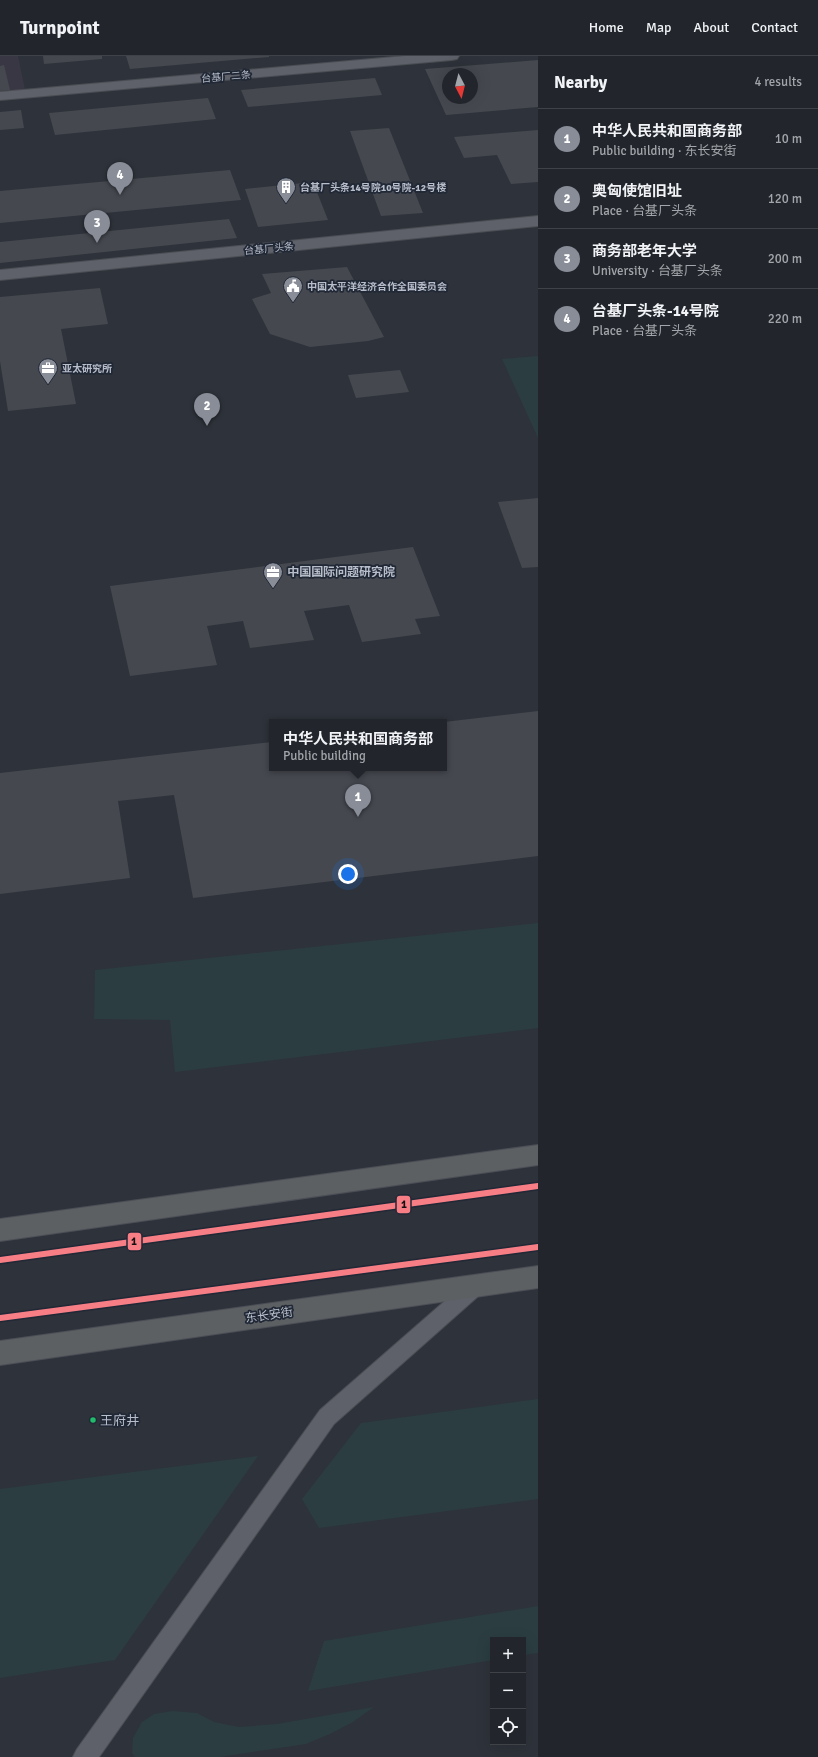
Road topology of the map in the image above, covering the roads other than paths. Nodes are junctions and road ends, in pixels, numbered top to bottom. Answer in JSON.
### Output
{"nodes":[{"id":1,"x":452,"y":56,"type":"edge"},
{"id":2,"x":0,"y":96,"type":"edge"},
{"id":3,"x":538,"y":221,"type":"edge"},
{"id":4,"x":0,"y":275,"type":"edge"},
{"id":5,"x":538,"y":1155,"type":"edge"},
{"id":6,"x":0,"y":1230,"type":"edge"},
{"id":7,"x":538,"y":1277,"type":"edge"},
{"id":8,"x":477,"y":1285,"type":"junction"},
{"id":9,"x":0,"y":1353,"type":"edge"},
{"id":10,"x":85,"y":1757,"type":"edge"}],
"edges":[{"from":1,"to":2,"type":"street","name":"台基厂二条"},
{"from":3,"to":4,"type":"street","name":"台基厂头条"},
{"from":5,"to":6,"type":"highway"},
{"from":7,"to":8,"type":"highway","name":"东长安街"},
{"from":8,"to":9,"type":"highway","name":"东长安街"},
{"from":8,"to":10,"type":"lane"}]}
